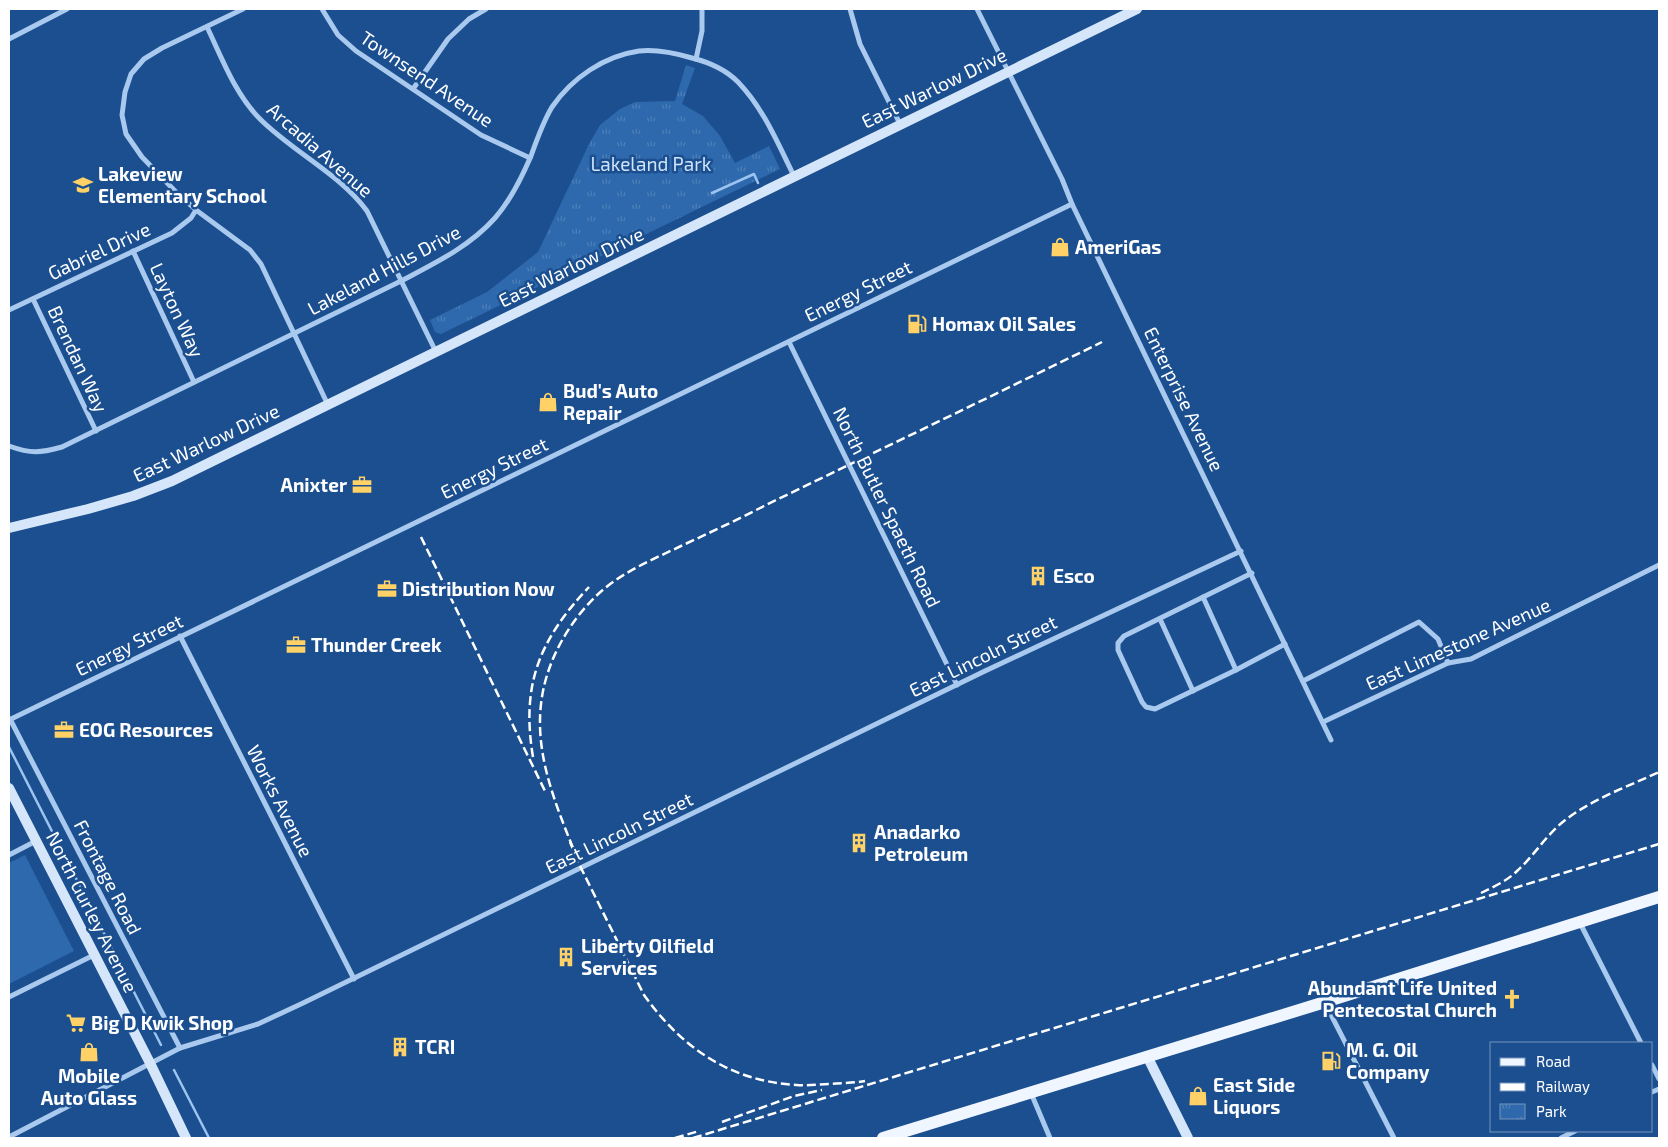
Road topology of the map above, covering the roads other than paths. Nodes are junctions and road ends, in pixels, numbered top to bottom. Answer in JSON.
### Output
{"nodes":[{"id":1,"x":68,"y":9,"type":"edge"},
{"id":2,"x":243,"y":9,"type":"edge"},
{"id":3,"x":322,"y":9,"type":"edge"},
{"id":4,"x":486,"y":9,"type":"edge"},
{"id":5,"x":702,"y":9,"type":"edge"},
{"id":6,"x":850,"y":9,"type":"edge"},
{"id":7,"x":978,"y":9,"type":"edge"},
{"id":8,"x":1137,"y":9,"type":"edge"},
{"id":9,"x":206,"y":27,"type":"junction"},
{"id":10,"x":9,"y":39,"type":"edge"},
{"id":11,"x":696,"y":59,"type":"junction"},
{"id":12,"x":1008,"y":72,"type":"junction"},
{"id":13,"x":413,"y":89,"type":"junction"},
{"id":14,"x":900,"y":124,"type":"junction"},
{"id":15,"x":530,"y":158,"type":"junction"},
{"id":16,"x":794,"y":177,"type":"junction"},
{"id":17,"x":1072,"y":204,"type":"junction"},
{"id":18,"x":196,"y":210,"type":"junction"},
{"id":19,"x":133,"y":251,"type":"junction"},
{"id":20,"x":401,"y":281,"type":"junction"},
{"id":21,"x":33,"y":299,"type":"junction"},
{"id":22,"x":9,"y":310,"type":"edge"},
{"id":23,"x":294,"y":334,"type":"junction"},
{"id":24,"x":789,"y":342,"type":"junction"},
{"id":25,"x":436,"y":352,"type":"junction"},
{"id":26,"x":194,"y":382,"type":"junction"},
{"id":27,"x":328,"y":405,"type":"junction"},
{"id":28,"x":96,"y":431,"type":"junction"},
{"id":29,"x":9,"y":446,"type":"edge"},
{"id":30,"x":9,"y":528,"type":"edge"},
{"id":31,"x":1241,"y":551,"type":"junction"},
{"id":32,"x":1659,"y":566,"type":"edge"},
{"id":33,"x":1252,"y":573,"type":"junction"},
{"id":34,"x":1203,"y":597,"type":"junction"},
{"id":35,"x":1160,"y":619,"type":"junction"},
{"id":36,"x":180,"y":636,"type":"junction"},
{"id":37,"x":1285,"y":644,"type":"junction"},
{"id":38,"x":1448,"y":663,"type":"junction"},
{"id":39,"x":1236,"y":670,"type":"junction"},
{"id":40,"x":1303,"y":681,"type":"junction"},
{"id":41,"x":957,"y":685,"type":"junction"},
{"id":42,"x":1193,"y":691,"type":"junction"},
{"id":43,"x":9,"y":720,"type":"edge"},
{"id":44,"x":1323,"y":722,"type":"junction"},
{"id":45,"x":1331,"y":740,"type":"dead end"},
{"id":46,"x":9,"y":788,"type":"edge"},
{"id":47,"x":36,"y":841,"type":"junction"},
{"id":48,"x":9,"y":855,"type":"edge"},
{"id":49,"x":1659,"y":897,"type":"edge"},
{"id":50,"x":1580,"y":923,"type":"junction"},
{"id":51,"x":94,"y":955,"type":"junction"},
{"id":52,"x":354,"y":980,"type":"junction"},
{"id":53,"x":9,"y":997,"type":"edge"},
{"id":54,"x":1325,"y":1002,"type":"junction"},
{"id":55,"x":1640,"y":1042,"type":"edge"},
{"id":56,"x":180,"y":1048,"type":"junction"},
{"id":57,"x":1147,"y":1056,"type":"junction"},
{"id":58,"x":150,"y":1063,"type":"junction"},
{"id":59,"x":1653,"y":1067,"type":"edge"},
{"id":60,"x":1659,"y":1079,"type":"edge"},
{"id":61,"x":1031,"y":1093,"type":"junction"},
{"id":62,"x":1573,"y":1132,"type":"edge"},
{"id":63,"x":184,"y":1135,"type":"edge"},
{"id":64,"x":903,"y":1135,"type":"edge"},
{"id":65,"x":9,"y":1137,"type":"edge"},
{"id":66,"x":883,"y":1138,"type":"edge"},
{"id":67,"x":1050,"y":1138,"type":"edge"},
{"id":68,"x":1188,"y":1138,"type":"edge"},
{"id":69,"x":1394,"y":1138,"type":"edge"},
{"id":70,"x":1560,"y":1138,"type":"edge"}],
"edges":[{"from":1,"to":10,"type":"street"},
{"from":2,"to":9,"type":"street"},
{"from":3,"to":13,"type":"street","name":"Townsend Avenue"},
{"from":4,"to":13,"type":"street"},
{"from":5,"to":11,"type":"street"},
{"from":6,"to":14,"type":"street"},
{"from":7,"to":12,"type":"street","name":"Enterprise Avenue"},
{"from":8,"to":12,"type":"street","name":"East Warlow Drive"},
{"from":9,"to":18,"type":"street"},
{"from":9,"to":20,"type":"street","name":"Arcadia Avenue"},
{"from":11,"to":15,"type":"street","name":"Lakeland Hills Drive"},
{"from":11,"to":16,"type":"street","name":"Lakeland Hills Drive"},
{"from":12,"to":14,"type":"street","name":"East Warlow Drive"},
{"from":12,"to":17,"type":"street","name":"Enterprise Avenue"},
{"from":13,"to":15,"type":"street","name":"Townsend Avenue"},
{"from":14,"to":16,"type":"street","name":"East Warlow Drive"},
{"from":15,"to":20,"type":"street","name":"Lakeland Hills Drive"},
{"from":16,"to":25,"type":"street","name":"East Warlow Drive"},
{"from":17,"to":24,"type":"street","name":"Energy Street"},
{"from":17,"to":31,"type":"street","name":"Enterprise Avenue"},
{"from":18,"to":19,"type":"street","name":"Gabriel Drive"},
{"from":18,"to":23,"type":"street"},
{"from":19,"to":21,"type":"street","name":"Gabriel Drive"},
{"from":19,"to":26,"type":"street","name":"Layton Way"},
{"from":20,"to":23,"type":"street","name":"Lakeland Hills Drive"},
{"from":20,"to":25,"type":"street","name":"Arcadia Avenue"},
{"from":21,"to":22,"type":"street","name":"Gabriel Drive"},
{"from":21,"to":28,"type":"street","name":"Brendan Way"},
{"from":23,"to":26,"type":"street","name":"Lakeland Hills Drive"},
{"from":23,"to":27,"type":"street"},
{"from":24,"to":36,"type":"street","name":"Energy Street"},
{"from":24,"to":41,"type":"street","name":"North Butler Spaeth Road"},
{"from":25,"to":27,"type":"street","name":"East Warlow Drive"},
{"from":26,"to":28,"type":"street","name":"Lakeland Hills Drive"},
{"from":27,"to":30,"type":"street","name":"East Warlow Drive"},
{"from":28,"to":29,"type":"street","name":"Lakeland Hills Drive"},
{"from":31,"to":33,"type":"street","name":"Enterprise Avenue"},
{"from":31,"to":41,"type":"street","name":"East Lincoln Street"},
{"from":32,"to":38,"type":"street","name":"East Limestone Avenue"},
{"from":33,"to":34,"type":"street"},
{"from":33,"to":37,"type":"street","name":"Enterprise Avenue"},
{"from":34,"to":35,"type":"street"},
{"from":34,"to":39,"type":"street"},
{"from":35,"to":42,"type":"street"},
{"from":35,"to":42,"type":"street"},
{"from":36,"to":43,"type":"street","name":"Energy Street"},
{"from":36,"to":52,"type":"street","name":"Works Avenue"},
{"from":37,"to":39,"type":"street"},
{"from":37,"to":40,"type":"street","name":"Enterprise Avenue"},
{"from":38,"to":40,"type":"street"},
{"from":38,"to":44,"type":"street","name":"East Limestone Avenue"},
{"from":39,"to":42,"type":"street"},
{"from":40,"to":44,"type":"street","name":"Enterprise Avenue"},
{"from":41,"to":52,"type":"street","name":"East Lincoln Street"},
{"from":43,"to":56,"type":"street","name":"Frontage Road"},
{"from":44,"to":45,"type":"street","name":"Enterprise Avenue"},
{"from":46,"to":47,"type":"street","name":"North Gurley Avenue"},
{"from":47,"to":48,"type":"street"},
{"from":47,"to":51,"type":"street","name":"North Gurley Avenue"},
{"from":49,"to":50,"type":"main road"},
{"from":50,"to":54,"type":"main road"},
{"from":50,"to":55,"type":"street"},
{"from":51,"to":53,"type":"street"},
{"from":51,"to":58,"type":"street","name":"North Gurley Avenue"},
{"from":52,"to":56,"type":"street","name":"East Lincoln Street"},
{"from":54,"to":57,"type":"main road"},
{"from":54,"to":69,"type":"street"},
{"from":56,"to":58,"type":"street","name":"East Lincoln Street"},
{"from":57,"to":61,"type":"main road"},
{"from":57,"to":68,"type":"street"},
{"from":58,"to":63,"type":"street","name":"North Gurley Avenue"},
{"from":58,"to":65,"type":"street","name":"East Lincoln Street"},
{"from":59,"to":60,"type":"street"},
{"from":61,"to":64,"type":"main road"},
{"from":61,"to":67,"type":"street"},
{"from":62,"to":70,"type":"street"},
{"from":64,"to":66,"type":"main road"}]}
